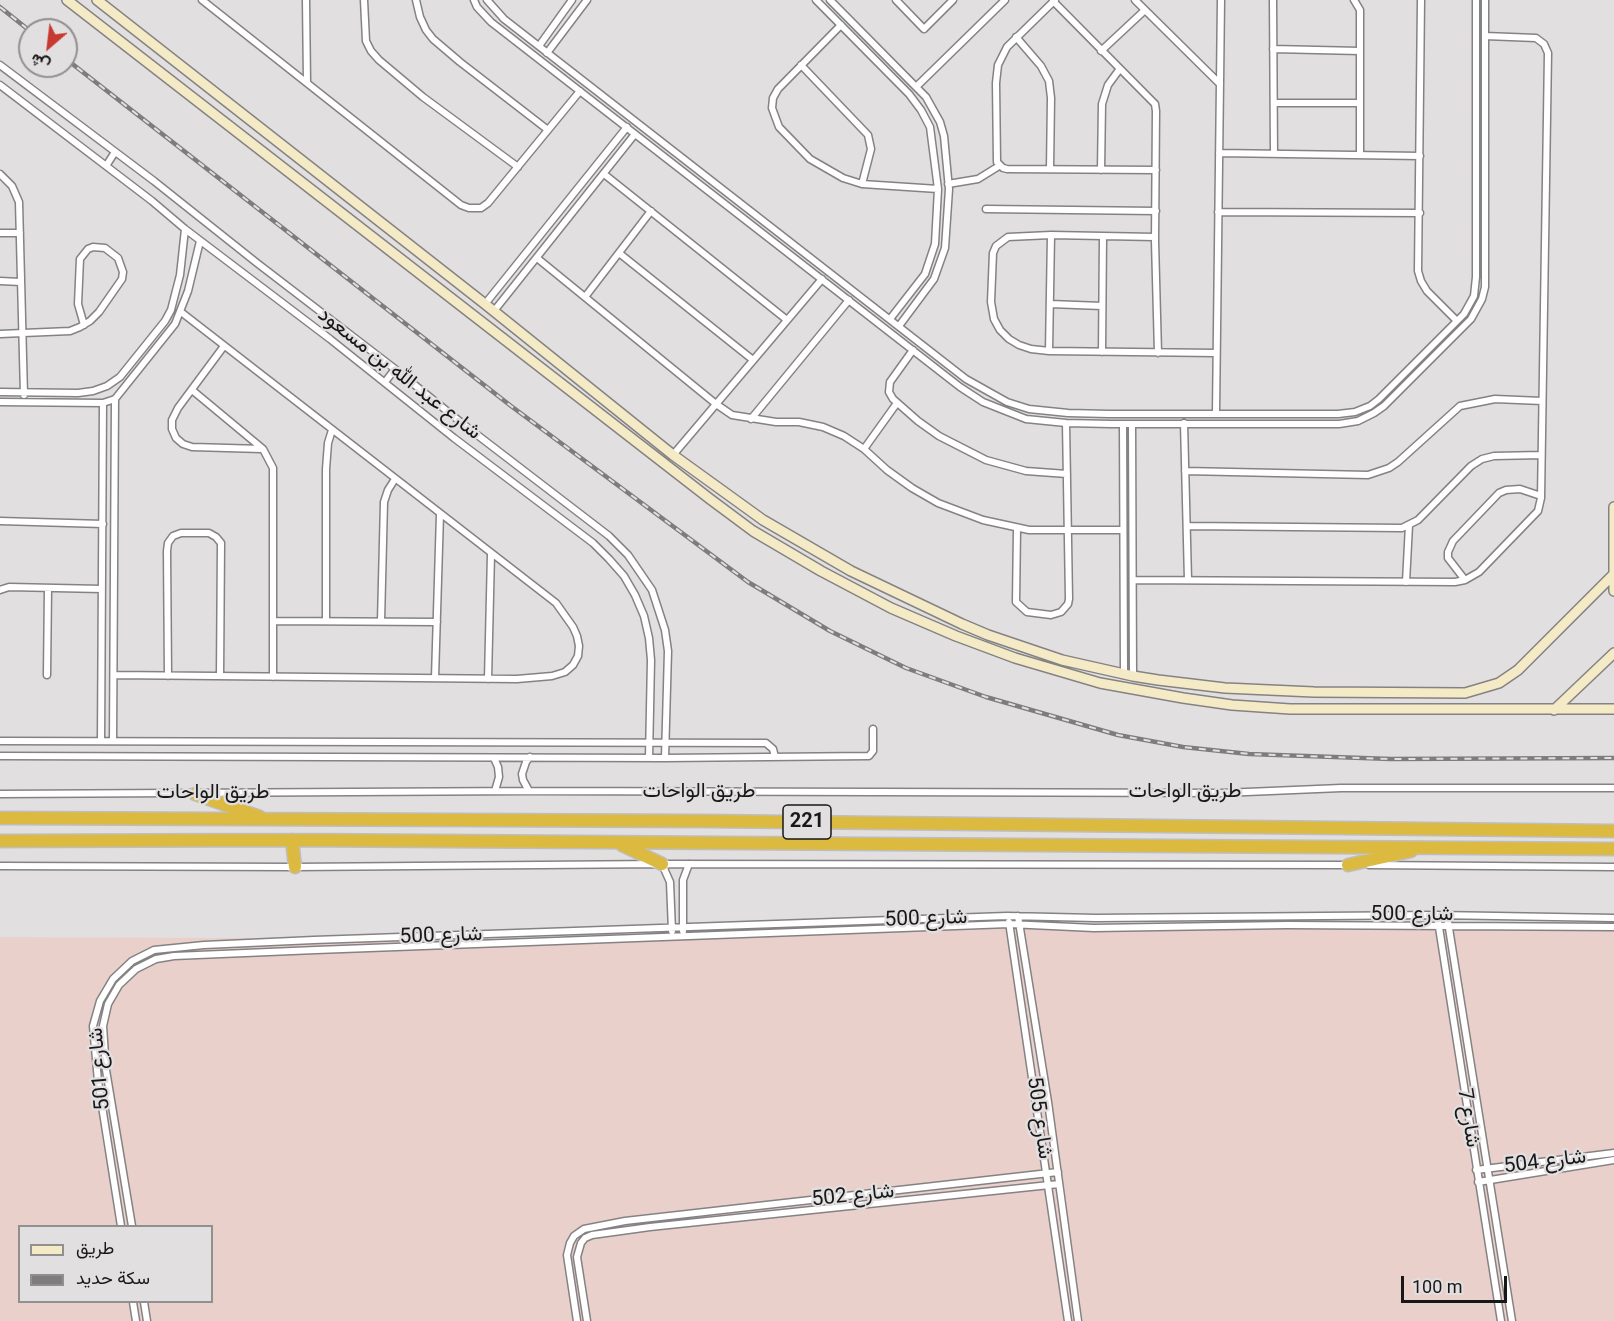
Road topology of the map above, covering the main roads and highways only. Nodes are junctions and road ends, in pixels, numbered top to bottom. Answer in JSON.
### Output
{"nodes":[{"id":1,"x":195,"y":794,"type":"road end"},
{"id":2,"x":0,"y":818,"type":"edge"},
{"id":3,"x":269,"y":820,"type":"junction"},
{"id":4,"x":1614,"y":831,"type":"edge"},
{"id":5,"x":292,"y":840,"type":"junction"},
{"id":6,"x":0,"y":841,"type":"edge"},
{"id":7,"x":618,"y":843,"type":"junction"},
{"id":8,"x":1432,"y":846,"type":"junction"},
{"id":9,"x":1614,"y":849,"type":"edge"},
{"id":10,"x":662,"y":864,"type":"road end"},
{"id":11,"x":1348,"y":865,"type":"road end"},
{"id":12,"x":295,"y":867,"type":"road end"}],
"edges":[{"from":1,"to":3,"type":"highway"},
{"from":2,"to":3,"type":"highway","name":"طريق الواحات","number":"221"},
{"from":3,"to":4,"type":"highway","name":"طريق الواحات","number":"221"},
{"from":5,"to":6,"type":"highway","number":"221"},
{"from":5,"to":7,"type":"highway","number":"221"},
{"from":5,"to":12,"type":"highway"},
{"from":7,"to":8,"type":"highway","number":"221"},
{"from":7,"to":10,"type":"highway"},
{"from":8,"to":9,"type":"highway","number":"221"},
{"from":8,"to":11,"type":"highway"}]}
